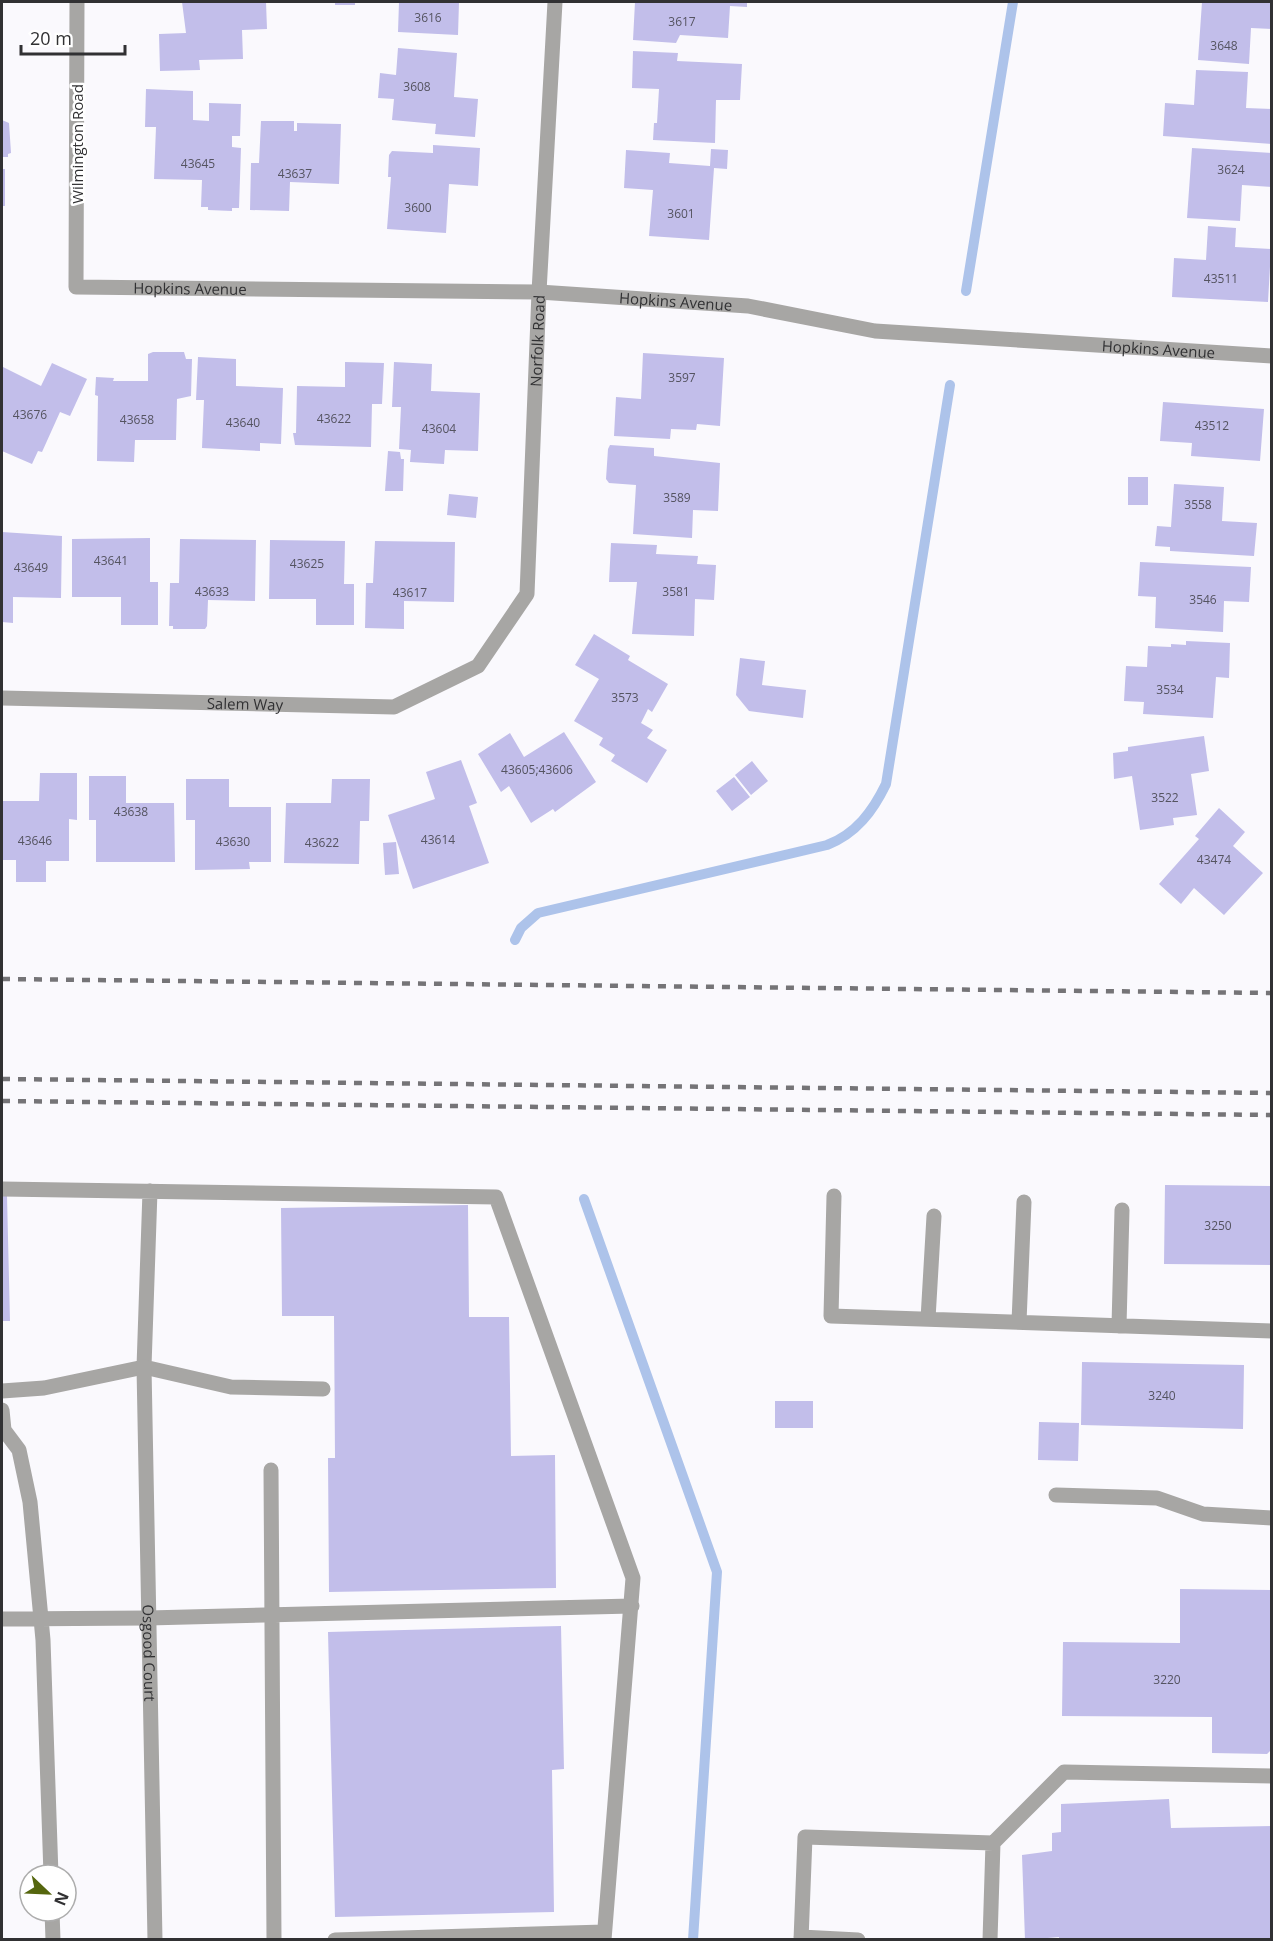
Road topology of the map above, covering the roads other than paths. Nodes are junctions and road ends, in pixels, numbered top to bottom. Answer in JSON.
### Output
{"nodes":[{"id":1,"x":77,"y":2,"type":"edge"},
{"id":2,"x":555,"y":2,"type":"edge"},
{"id":3,"x":76,"y":287,"type":"joint"},
{"id":4,"x":539,"y":292,"type":"junction"},
{"id":5,"x":1272,"y":356,"type":"edge"},
{"id":6,"x":478,"y":666,"type":"joint"},
{"id":7,"x":2,"y":698,"type":"edge"},
{"id":8,"x":2,"y":1189,"type":"edge"},
{"id":9,"x":150,"y":1191,"type":"junction"},
{"id":10,"x":834,"y":1196,"type":"dead end"},
{"id":11,"x":1024,"y":1202,"type":"dead end"},
{"id":12,"x":1122,"y":1210,"type":"dead end"},
{"id":13,"x":934,"y":1216,"type":"dead end"},
{"id":14,"x":928,"y":1319,"type":"junction"},
{"id":15,"x":1019,"y":1322,"type":"junction"},
{"id":16,"x":1119,"y":1326,"type":"junction"},
{"id":17,"x":1272,"y":1331,"type":"edge"},
{"id":18,"x":144,"y":1367,"type":"junction"},
{"id":19,"x":323,"y":1389,"type":"dead end"},
{"id":20,"x":2,"y":1390,"type":"edge"},
{"id":21,"x":2,"y":1410,"type":"edge"},
{"id":22,"x":271,"y":1470,"type":"dead end"},
{"id":23,"x":1056,"y":1495,"type":"dead end"},
{"id":24,"x":1272,"y":1518,"type":"edge"},
{"id":25,"x":632,"y":1606,"type":"junction"},
{"id":26,"x":272,"y":1614,"type":"junction"},
{"id":27,"x":40,"y":1618,"type":"junction"},
{"id":28,"x":148,"y":1618,"type":"junction"},
{"id":29,"x":2,"y":1619,"type":"edge"},
{"id":30,"x":1272,"y":1776,"type":"edge"},
{"id":31,"x":993,"y":1843,"type":"junction"},
{"id":32,"x":50,"y":1863,"type":"edge"},
{"id":33,"x":52,"y":1923,"type":"edge"},
{"id":34,"x":604,"y":1936,"type":"edge"},
{"id":35,"x":801,"y":1938,"type":"edge"},
{"id":36,"x":53,"y":1940,"type":"edge"},
{"id":37,"x":154,"y":1940,"type":"edge"},
{"id":38,"x":274,"y":1940,"type":"edge"},
{"id":39,"x":335,"y":1940,"type":"edge"},
{"id":40,"x":858,"y":1940,"type":"edge"},
{"id":41,"x":990,"y":1940,"type":"edge"}],
"edges":[{"from":1,"to":3,"type":"street","name":"Wilmington Road"},
{"from":2,"to":4,"type":"street","name":"Norfolk Road"},
{"from":3,"to":4,"type":"street","name":"Hopkins Avenue"},
{"from":4,"to":5,"type":"street","name":"Hopkins Avenue"},
{"from":4,"to":6,"type":"street","name":"Norfolk Road"},
{"from":6,"to":7,"type":"street","name":"Salem Way"},
{"from":8,"to":9,"type":"street"},
{"from":9,"to":18,"type":"street","name":"Osgood Court"},
{"from":9,"to":25,"type":"street"},
{"from":10,"to":14,"type":"street"},
{"from":11,"to":15,"type":"street"},
{"from":12,"to":16,"type":"street"},
{"from":13,"to":14,"type":"street"},
{"from":14,"to":15,"type":"street"},
{"from":15,"to":16,"type":"street"},
{"from":16,"to":17,"type":"street"},
{"from":18,"to":19,"type":"street"},
{"from":18,"to":20,"type":"street"},
{"from":18,"to":28,"type":"street","name":"Osgood Court"},
{"from":21,"to":27,"type":"street"},
{"from":22,"to":26,"type":"street"},
{"from":23,"to":24,"type":"street"},
{"from":25,"to":26,"type":"street"},
{"from":25,"to":34,"type":"street"},
{"from":26,"to":28,"type":"street"},
{"from":26,"to":38,"type":"street"},
{"from":27,"to":28,"type":"street"},
{"from":27,"to":29,"type":"street"},
{"from":27,"to":32,"type":"street"},
{"from":28,"to":37,"type":"street","name":"Osgood Court"},
{"from":30,"to":31,"type":"street"},
{"from":31,"to":35,"type":"street"},
{"from":31,"to":41,"type":"street"},
{"from":33,"to":36,"type":"street"},
{"from":34,"to":39,"type":"street"},
{"from":35,"to":40,"type":"street"}]}
